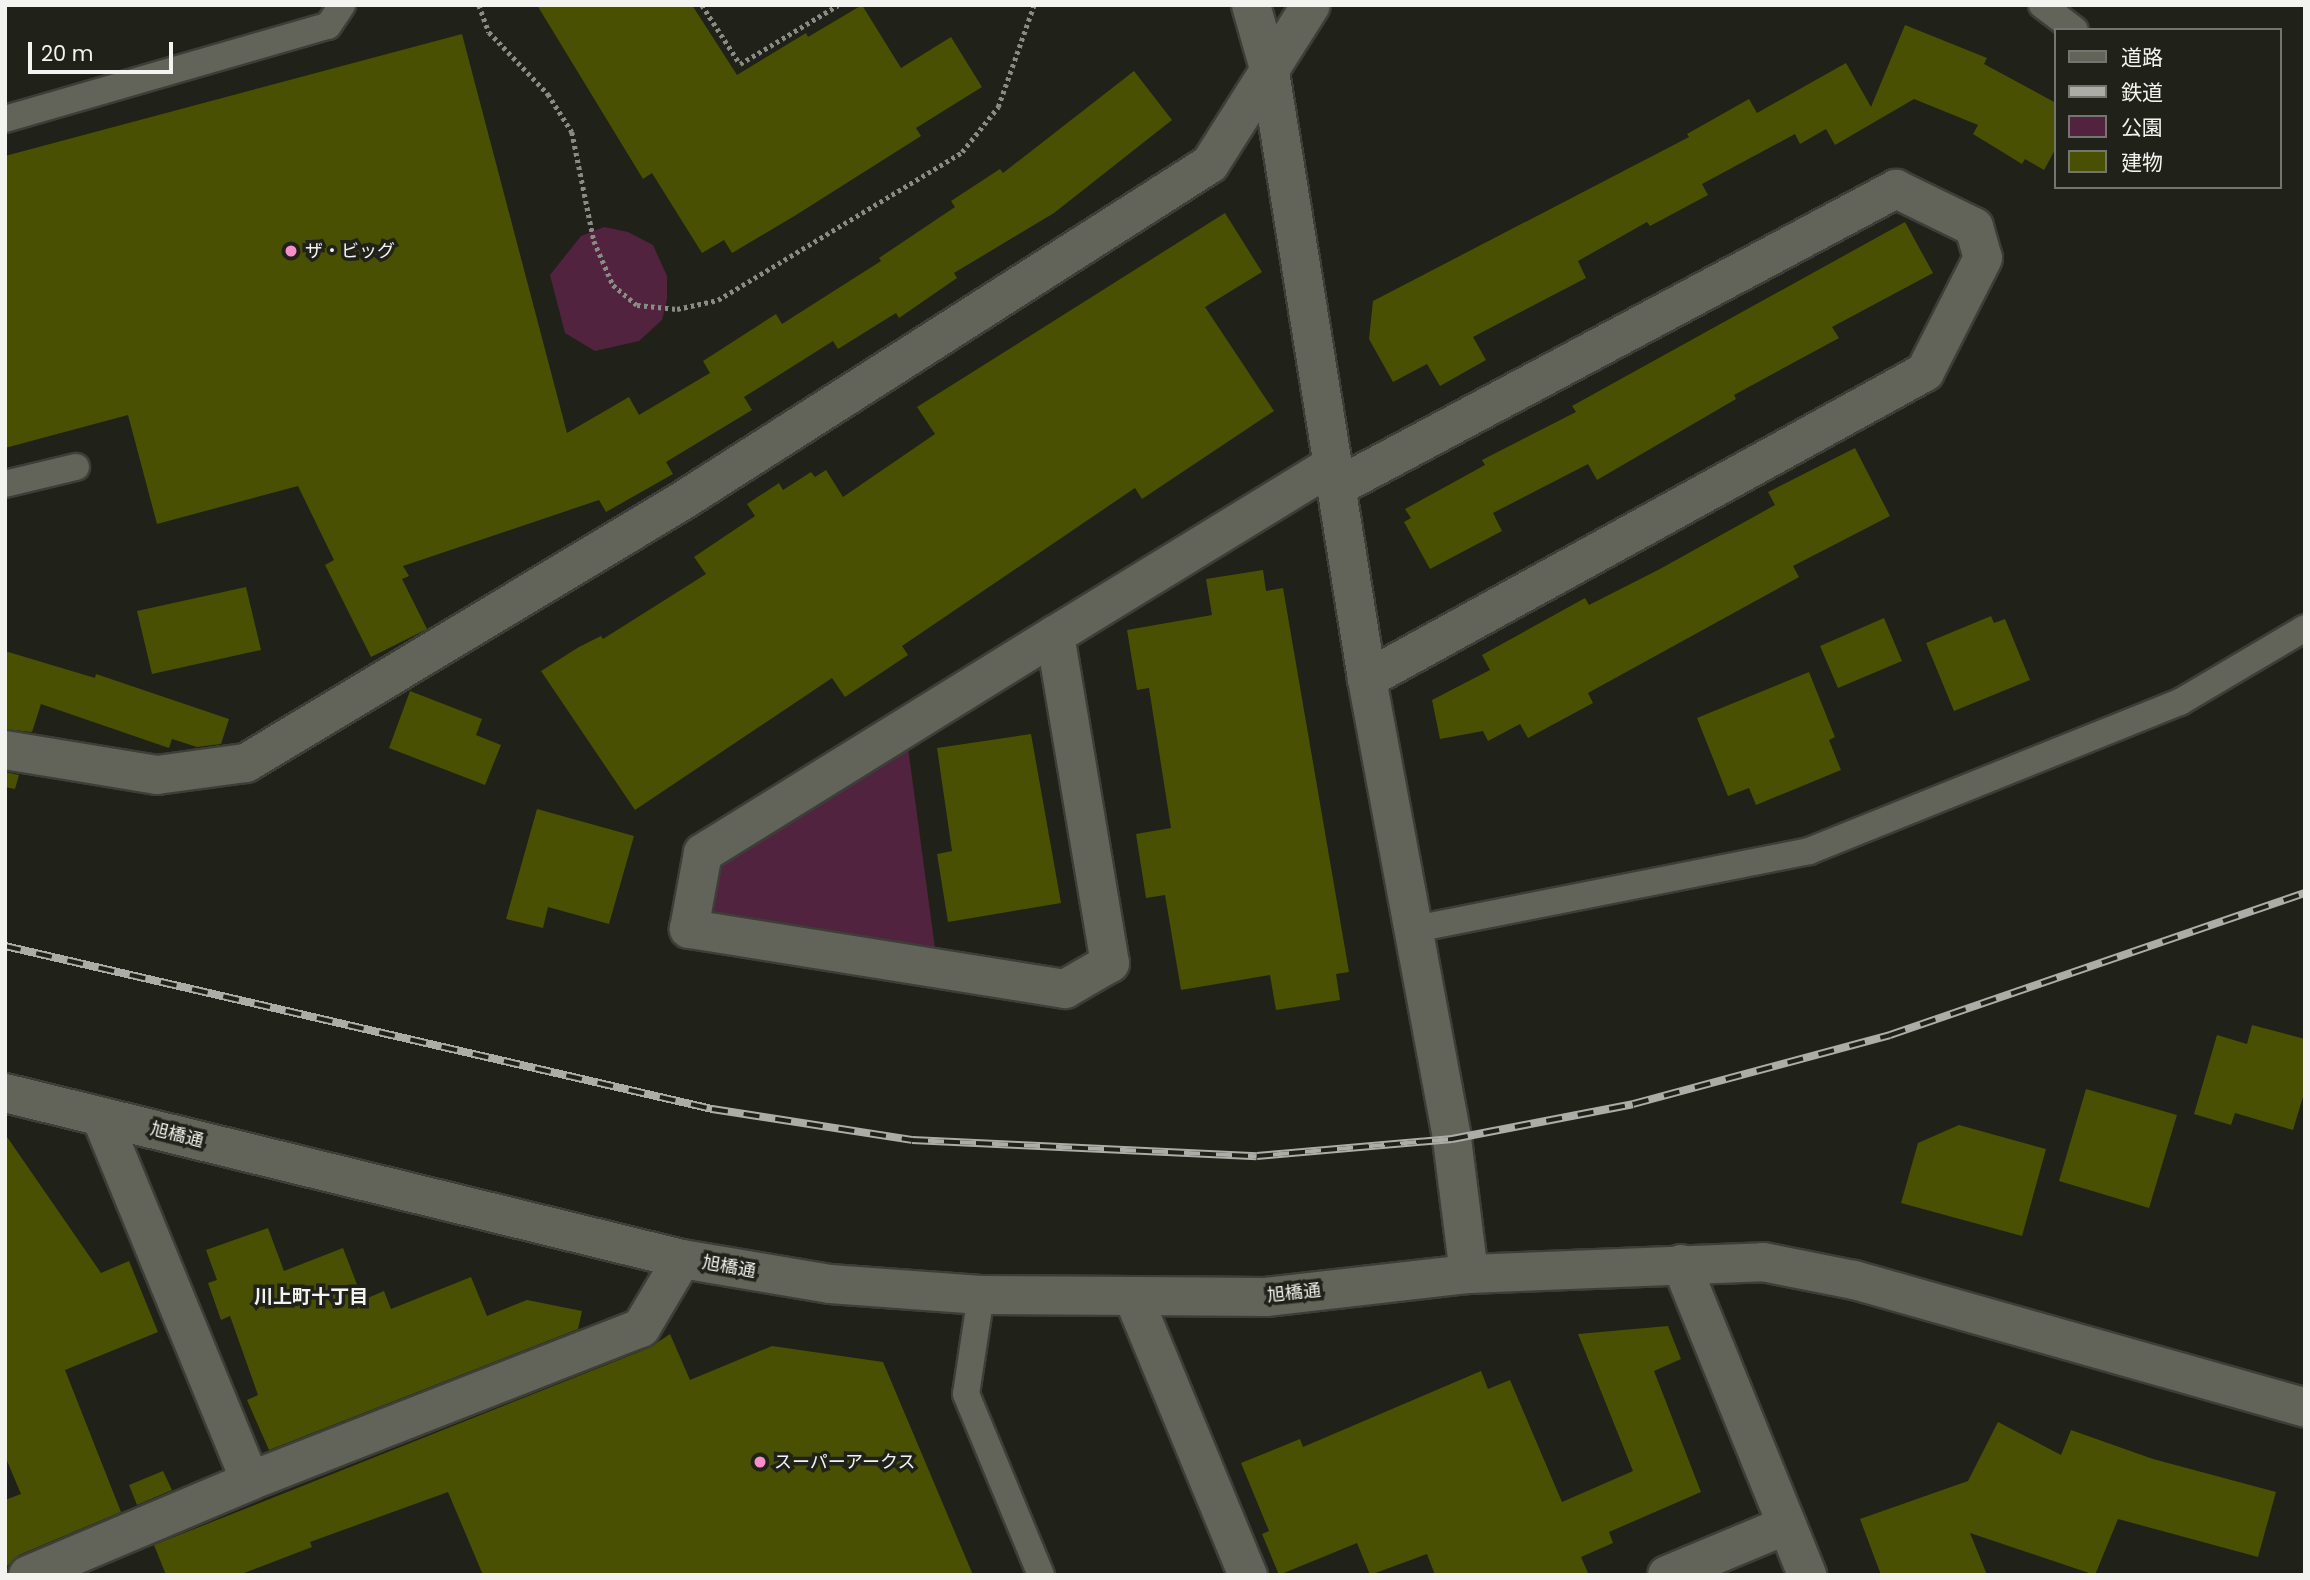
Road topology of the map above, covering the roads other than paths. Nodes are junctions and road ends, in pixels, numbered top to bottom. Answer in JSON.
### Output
{"nodes":[{"id":1,"x":342,"y":5,"type":"edge"},
{"id":2,"x":1251,"y":5,"type":"edge"},
{"id":3,"x":1311,"y":5,"type":"edge"},
{"id":4,"x":2042,"y":5,"type":"edge"},
{"id":5,"x":2072,"y":28,"type":"edge"},
{"id":6,"x":1270,"y":72,"type":"junction"},
{"id":7,"x":5,"y":119,"type":"edge"},
{"id":8,"x":76,"y":467,"type":"dead end"},
{"id":9,"x":1333,"y":477,"type":"junction"},
{"id":10,"x":5,"y":484,"type":"edge"},
{"id":11,"x":2305,"y":628,"type":"edge"},
{"id":12,"x":1055,"y":635,"type":"junction"},
{"id":13,"x":1367,"y":679,"type":"junction"},
{"id":14,"x":5,"y":750,"type":"edge"},
{"id":15,"x":1415,"y":929,"type":"junction"},
{"id":16,"x":5,"y":1093,"type":"edge"},
{"id":17,"x":101,"y":1117,"type":"junction"},
{"id":18,"x":682,"y":1259,"type":"junction"},
{"id":19,"x":1681,"y":1264,"type":"junction"},
{"id":20,"x":1469,"y":1275,"type":"junction"},
{"id":21,"x":981,"y":1295,"type":"junction"},
{"id":22,"x":1134,"y":1299,"type":"junction"},
{"id":23,"x":2305,"y":1408,"type":"edge"},
{"id":24,"x":250,"y":1481,"type":"junction"},
{"id":25,"x":1787,"y":1525,"type":"junction"},
{"id":26,"x":28,"y":1575,"type":"edge"},
{"id":27,"x":1041,"y":1575,"type":"edge"},
{"id":28,"x":1248,"y":1575,"type":"edge"},
{"id":29,"x":1667,"y":1575,"type":"edge"},
{"id":30,"x":1807,"y":1575,"type":"edge"}],
"edges":[{"from":1,"to":7,"type":"lane"},
{"from":2,"to":6,"type":"street"},
{"from":3,"to":6,"type":"street"},
{"from":4,"to":5,"type":"lane"},
{"from":6,"to":9,"type":"street"},
{"from":6,"to":14,"type":"street"},
{"from":8,"to":10,"type":"lane"},
{"from":9,"to":12,"type":"street"},
{"from":9,"to":13,"type":"street"},
{"from":9,"to":13,"type":"street"},
{"from":11,"to":15,"type":"lane"},
{"from":12,"to":12,"type":"street"},
{"from":13,"to":15,"type":"street"},
{"from":15,"to":20,"type":"street"},
{"from":16,"to":17,"type":"street","name":"旭橋通"},
{"from":17,"to":18,"type":"street","name":"旭橋通"},
{"from":17,"to":24,"type":"street"},
{"from":18,"to":21,"type":"street","name":"旭橋通"},
{"from":18,"to":24,"type":"street"},
{"from":19,"to":20,"type":"street","name":"旭橋通"},
{"from":19,"to":23,"type":"street","name":"旭橋通"},
{"from":19,"to":25,"type":"street"},
{"from":20,"to":22,"type":"street","name":"旭橋通"},
{"from":21,"to":22,"type":"street","name":"旭橋通"},
{"from":21,"to":27,"type":"lane"},
{"from":22,"to":28,"type":"street"},
{"from":24,"to":26,"type":"street"},
{"from":25,"to":29,"type":"street"},
{"from":25,"to":30,"type":"street"}]}
